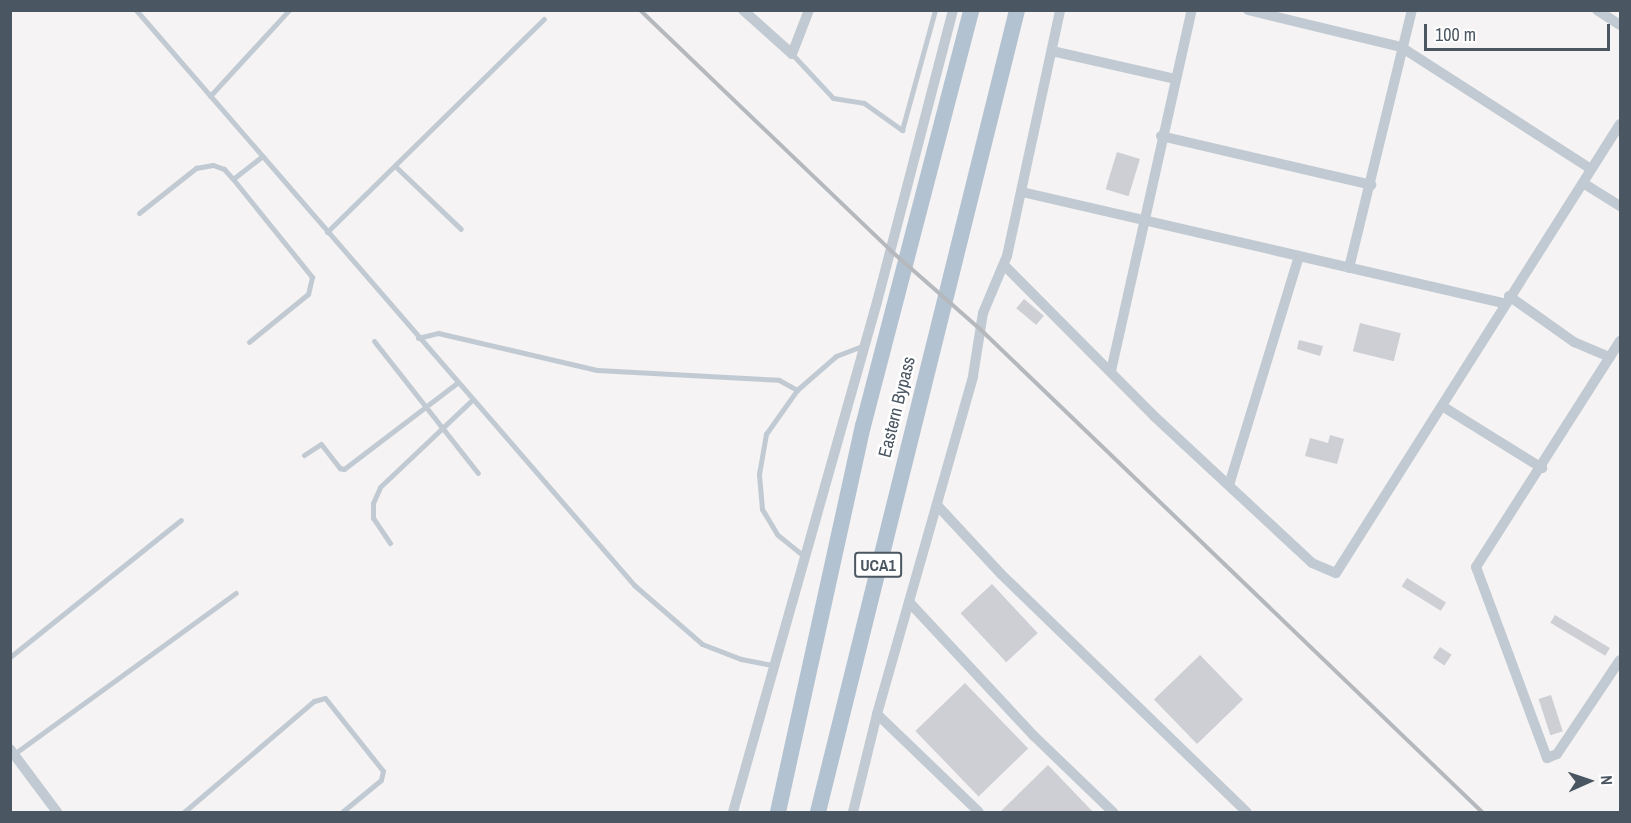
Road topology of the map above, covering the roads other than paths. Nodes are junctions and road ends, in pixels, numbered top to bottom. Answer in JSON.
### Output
{"nodes":[{"id":1,"x":136,"y":10,"type":"edge"},
{"id":2,"x":289,"y":10,"type":"edge"},
{"id":3,"x":742,"y":10,"type":"edge"},
{"id":4,"x":809,"y":10,"type":"edge"},
{"id":5,"x":935,"y":10,"type":"edge"},
{"id":6,"x":953,"y":10,"type":"edge"},
{"id":7,"x":971,"y":10,"type":"edge"},
{"id":8,"x":1017,"y":10,"type":"edge"},
{"id":9,"x":1060,"y":10,"type":"edge"},
{"id":10,"x":1192,"y":10,"type":"edge"},
{"id":11,"x":1248,"y":10,"type":"edge"},
{"id":12,"x":1412,"y":10,"type":"edge"},
{"id":13,"x":1597,"y":10,"type":"edge"},
{"id":14,"x":544,"y":19,"type":"dead end"},
{"id":15,"x":1620,"y":25,"type":"edge"},
{"id":16,"x":1401,"y":47,"type":"junction"},
{"id":17,"x":1052,"y":51,"type":"junction"},
{"id":18,"x":792,"y":54,"type":"junction"},
{"id":19,"x":1175,"y":79,"type":"junction"},
{"id":20,"x":210,"y":96,"type":"junction"},
{"id":21,"x":1620,"y":124,"type":"edge"},
{"id":22,"x":1161,"y":136,"type":"junction"},
{"id":23,"x":261,"y":156,"type":"junction"},
{"id":24,"x":395,"y":166,"type":"junction"},
{"id":25,"x":1591,"y":169,"type":"junction"},
{"id":26,"x":233,"y":179,"type":"junction"},
{"id":27,"x":1583,"y":183,"type":"junction"},
{"id":28,"x":1371,"y":185,"type":"junction"},
{"id":29,"x":1022,"y":192,"type":"junction"},
{"id":30,"x":1620,"y":206,"type":"edge"},
{"id":31,"x":139,"y":213,"type":"dead end"},
{"id":32,"x":1143,"y":220,"type":"junction"},
{"id":33,"x":461,"y":229,"type":"dead end"},
{"id":34,"x":327,"y":232,"type":"junction"},
{"id":35,"x":1299,"y":256,"type":"junction"},
{"id":36,"x":1004,"y":265,"type":"junction"},
{"id":37,"x":1349,"y":268,"type":"junction"},
{"id":38,"x":1506,"y":300,"type":"junction"},
{"id":39,"x":418,"y":338,"type":"junction"},
{"id":40,"x":374,"y":341,"type":"dead end"},
{"id":41,"x":1620,"y":341,"type":"edge"},
{"id":42,"x":249,"y":342,"type":"dead end"},
{"id":43,"x":864,"y":345,"type":"junction"},
{"id":44,"x":1610,"y":357,"type":"junction"},
{"id":45,"x":1112,"y":371,"type":"junction"},
{"id":46,"x":457,"y":383,"type":"junction"},
{"id":47,"x":797,"y":390,"type":"junction"},
{"id":48,"x":471,"y":402,"type":"junction"},
{"id":49,"x":1442,"y":406,"type":"junction"},
{"id":50,"x":426,"y":407,"type":"junction"},
{"id":51,"x":443,"y":429,"type":"junction"},
{"id":52,"x":304,"y":454,"type":"dead end"},
{"id":53,"x":1542,"y":468,"type":"junction"},
{"id":54,"x":478,"y":473,"type":"dead end"},
{"id":55,"x":1230,"y":485,"type":"junction"},
{"id":56,"x":937,"y":505,"type":"junction"},
{"id":57,"x":181,"y":520,"type":"dead end"},
{"id":58,"x":390,"y":543,"type":"dead end"},
{"id":59,"x":806,"y":558,"type":"junction"},
{"id":60,"x":236,"y":593,"type":"dead end"},
{"id":61,"x":909,"y":602,"type":"junction"},
{"id":62,"x":10,"y":657,"type":"edge"},
{"id":63,"x":1620,"y":660,"type":"edge"},
{"id":64,"x":773,"y":665,"type":"junction"},
{"id":65,"x":877,"y":714,"type":"junction"},
{"id":66,"x":12,"y":751,"type":"edge"},
{"id":67,"x":57,"y":813,"type":"edge"},
{"id":68,"x":184,"y":813,"type":"edge"},
{"id":69,"x":342,"y":813,"type":"edge"},
{"id":70,"x":733,"y":813,"type":"edge"},
{"id":71,"x":778,"y":813,"type":"edge"},
{"id":72,"x":818,"y":813,"type":"edge"},
{"id":73,"x":853,"y":813,"type":"edge"},
{"id":74,"x":979,"y":813,"type":"edge"},
{"id":75,"x":1113,"y":813,"type":"edge"},
{"id":76,"x":1247,"y":813,"type":"edge"}],
"edges":[{"from":1,"to":20,"type":"lane"},
{"from":2,"to":20,"type":"lane"},
{"from":3,"to":18,"type":"street"},
{"from":4,"to":18,"type":"street"},
{"from":5,"to":18,"type":"lane"},
{"from":6,"to":43,"type":"street"},
{"from":7,"to":71,"type":"main road","name":"Eastern Bypass"},
{"from":8,"to":72,"type":"main road","name":"Eastern Bypass","number":"UCA1"},
{"from":9,"to":17,"type":"street"},
{"from":10,"to":19,"type":"street"},
{"from":11,"to":16,"type":"street"},
{"from":12,"to":16,"type":"street"},
{"from":13,"to":15,"type":"street"},
{"from":14,"to":24,"type":"lane"},
{"from":16,"to":25,"type":"street"},
{"from":16,"to":28,"type":"street"},
{"from":17,"to":19,"type":"street"},
{"from":17,"to":29,"type":"street"},
{"from":19,"to":22,"type":"street"},
{"from":20,"to":23,"type":"lane"},
{"from":21,"to":25,"type":"street"},
{"from":22,"to":28,"type":"street"},
{"from":22,"to":32,"type":"street"},
{"from":23,"to":26,"type":"lane"},
{"from":23,"to":34,"type":"lane"},
{"from":24,"to":33,"type":"lane"},
{"from":24,"to":34,"type":"lane"},
{"from":25,"to":27,"type":"street"},
{"from":26,"to":31,"type":"lane"},
{"from":26,"to":42,"type":"lane"},
{"from":27,"to":30,"type":"street"},
{"from":27,"to":38,"type":"street"},
{"from":28,"to":37,"type":"street"},
{"from":29,"to":32,"type":"street"},
{"from":29,"to":36,"type":"street"},
{"from":32,"to":35,"type":"street"},
{"from":32,"to":45,"type":"street"},
{"from":34,"to":39,"type":"lane"},
{"from":35,"to":37,"type":"street"},
{"from":35,"to":55,"type":"street"},
{"from":36,"to":45,"type":"street"},
{"from":36,"to":56,"type":"street"},
{"from":37,"to":38,"type":"street"},
{"from":38,"to":44,"type":"street"},
{"from":38,"to":49,"type":"street"},
{"from":39,"to":46,"type":"lane"},
{"from":39,"to":47,"type":"lane"},
{"from":40,"to":50,"type":"lane"},
{"from":41,"to":44,"type":"street"},
{"from":43,"to":47,"type":"lane"},
{"from":43,"to":59,"type":"street"},
{"from":44,"to":53,"type":"street"},
{"from":45,"to":55,"type":"street"},
{"from":46,"to":48,"type":"lane"},
{"from":46,"to":50,"type":"lane"},
{"from":47,"to":59,"type":"lane"},
{"from":48,"to":51,"type":"lane"},
{"from":48,"to":64,"type":"lane"},
{"from":49,"to":53,"type":"street"},
{"from":49,"to":55,"type":"street"},
{"from":50,"to":51,"type":"lane"},
{"from":50,"to":52,"type":"lane"},
{"from":51,"to":54,"type":"lane"},
{"from":51,"to":58,"type":"lane"},
{"from":53,"to":63,"type":"street"},
{"from":56,"to":61,"type":"street"},
{"from":56,"to":76,"type":"street"},
{"from":57,"to":62,"type":"lane"},
{"from":59,"to":64,"type":"street"},
{"from":60,"to":66,"type":"lane"},
{"from":61,"to":65,"type":"street"},
{"from":61,"to":75,"type":"street"},
{"from":64,"to":70,"type":"street"},
{"from":65,"to":73,"type":"street"},
{"from":65,"to":74,"type":"street"},
{"from":66,"to":67,"type":"street"},
{"from":68,"to":69,"type":"lane"}]}
